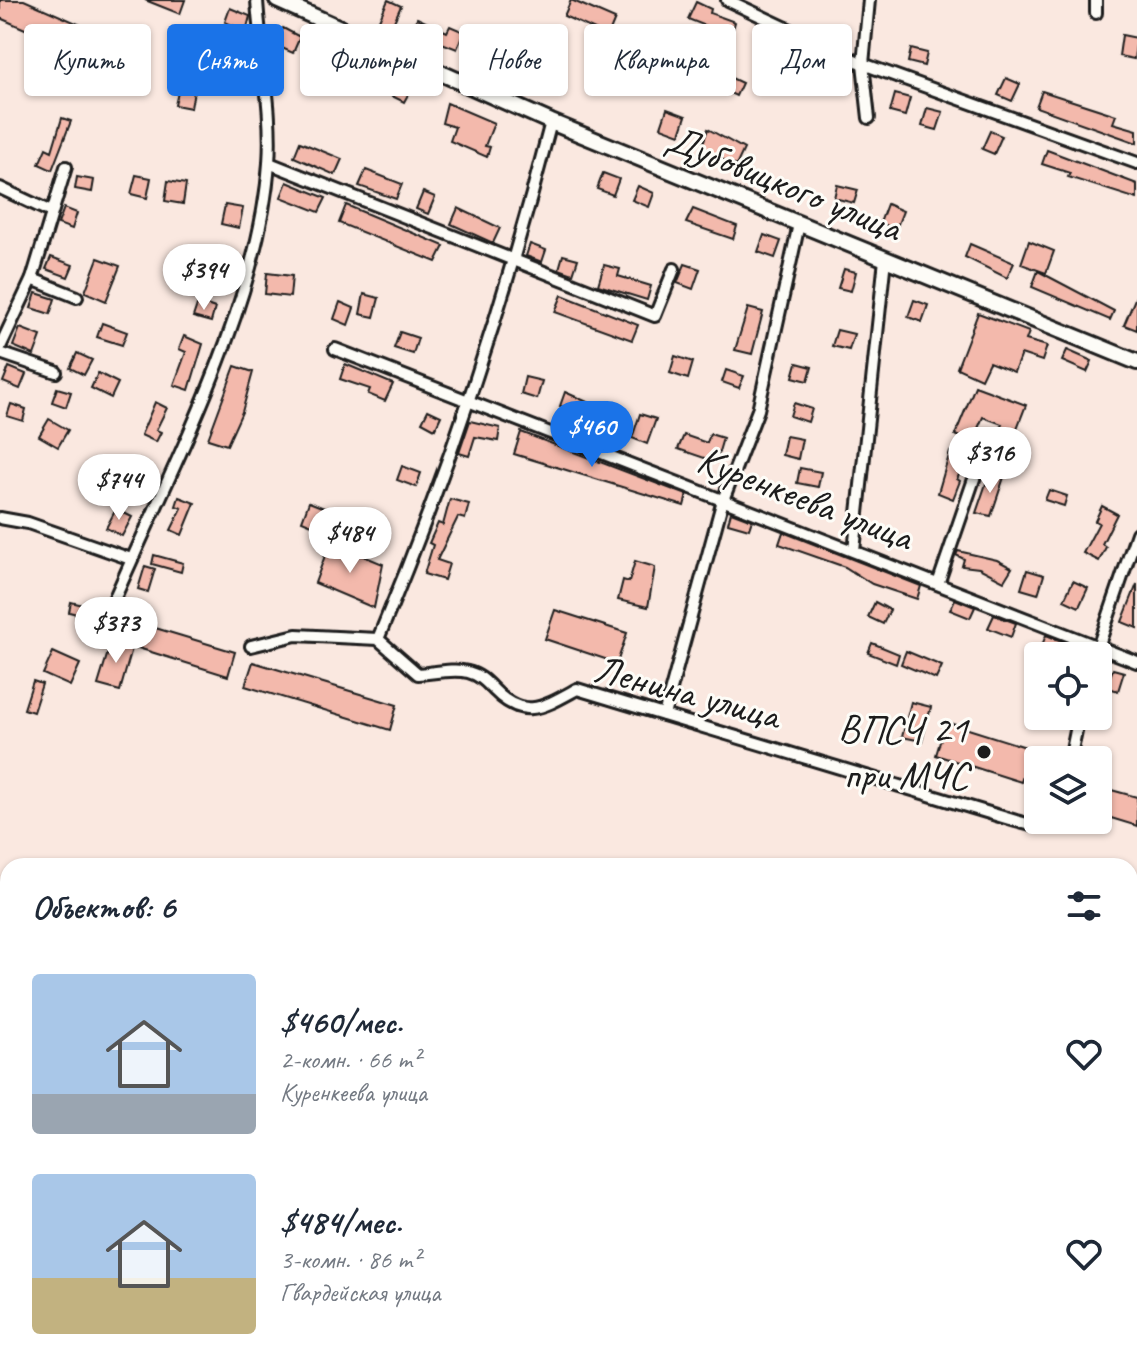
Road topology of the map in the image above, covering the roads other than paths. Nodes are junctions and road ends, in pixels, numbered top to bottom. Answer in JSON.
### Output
{"nodes":[{"id":1,"x":257,"y":0,"type":"edge"},
{"id":2,"x":277,"y":0,"type":"edge"},
{"id":3,"x":727,"y":0,"type":"edge"},
{"id":4,"x":869,"y":0,"type":"edge"},
{"id":5,"x":1096,"y":0,"type":"edge"},
{"id":6,"x":1096,"y":13,"type":"dead end"},
{"id":7,"x":863,"y":64,"type":"junction"},
{"id":8,"x":869,"y":118,"type":"dead end"},
{"id":9,"x":551,"y":122,"type":"junction"},
{"id":10,"x":269,"y":163,"type":"junction"},
{"id":11,"x":1137,"y":163,"type":"edge"},
{"id":12,"x":66,"y":167,"type":"dead end"},
{"id":13,"x":0,"y":188,"type":"edge"},
{"id":14,"x":51,"y":212,"type":"junction"},
{"id":15,"x":799,"y":224,"type":"junction"},
{"id":16,"x":885,"y":259,"type":"junction"},
{"id":17,"x":516,"y":261,"type":"junction"},
{"id":18,"x":674,"y":269,"type":"dead end"},
{"id":19,"x":32,"y":279,"type":"junction"},
{"id":20,"x":77,"y":297,"type":"dead end"},
{"id":21,"x":335,"y":349,"type":"dead end"},
{"id":22,"x":0,"y":350,"type":"edge"},
{"id":23,"x":1137,"y":362,"type":"edge"},
{"id":24,"x":56,"y":372,"type":"dead end"},
{"id":25,"x":468,"y":401,"type":"junction"},
{"id":26,"x":987,"y":441,"type":"dead end"},
{"id":27,"x":723,"y":500,"type":"junction"},
{"id":28,"x":0,"y":518,"type":"edge"},
{"id":29,"x":1137,"y":533,"type":"edge"},
{"id":30,"x":854,"y":551,"type":"junction"},
{"id":31,"x":131,"y":559,"type":"junction"},
{"id":32,"x":938,"y":584,"type":"junction"},
{"id":33,"x":104,"y":623,"type":"dead end"},
{"id":34,"x":378,"y":639,"type":"junction"},
{"id":35,"x":1075,"y":642,"type":"edge"},
{"id":36,"x":1099,"y":642,"type":"edge"},
{"id":37,"x":251,"y":646,"type":"dead end"},
{"id":38,"x":1112,"y":655,"type":"edge"},
{"id":39,"x":1137,"y":662,"type":"edge"},
{"id":40,"x":664,"y":715,"type":"junction"},
{"id":41,"x":1024,"y":819,"type":"edge"}],
"edges":[{"from":1,"to":10,"type":"street"},
{"from":2,"to":9,"type":"street","name":"Дубовицкого улица"},
{"from":3,"to":7,"type":"street"},
{"from":4,"to":7,"type":"street"},
{"from":5,"to":6,"type":"street"},
{"from":7,"to":8,"type":"street"},
{"from":7,"to":11,"type":"street"},
{"from":9,"to":15,"type":"street","name":"Дубовицкого улица"},
{"from":9,"to":17,"type":"street"},
{"from":10,"to":17,"type":"street"},
{"from":10,"to":31,"type":"street"},
{"from":12,"to":14,"type":"street"},
{"from":13,"to":14,"type":"street"},
{"from":14,"to":19,"type":"street"},
{"from":15,"to":16,"type":"street","name":"Дубовицкого улица"},
{"from":15,"to":27,"type":"street"},
{"from":16,"to":23,"type":"street","name":"Дубовицкого улица"},
{"from":16,"to":30,"type":"street"},
{"from":17,"to":18,"type":"street"},
{"from":17,"to":25,"type":"street"},
{"from":19,"to":20,"type":"street"},
{"from":19,"to":22,"type":"street"},
{"from":21,"to":25,"type":"street","name":"Куренкеева улица"},
{"from":22,"to":24,"type":"street"},
{"from":25,"to":27,"type":"street","name":"Куренкеева улица"},
{"from":25,"to":34,"type":"street"},
{"from":26,"to":32,"type":"street","name":"Куренкеева улица"},
{"from":27,"to":30,"type":"street","name":"Куренкеева улица"},
{"from":27,"to":40,"type":"street"},
{"from":28,"to":31,"type":"street"},
{"from":29,"to":36,"type":"street"},
{"from":30,"to":32,"type":"street","name":"Куренкеева улица"},
{"from":31,"to":33,"type":"street"},
{"from":32,"to":35,"type":"street","name":"Куренкеева улица"},
{"from":34,"to":37,"type":"street"},
{"from":34,"to":40,"type":"street","name":"Ленина улица"},
{"from":38,"to":39,"type":"street","name":"Куренкеева улица"},
{"from":40,"to":41,"type":"street","name":"Ленина улица"}]}
